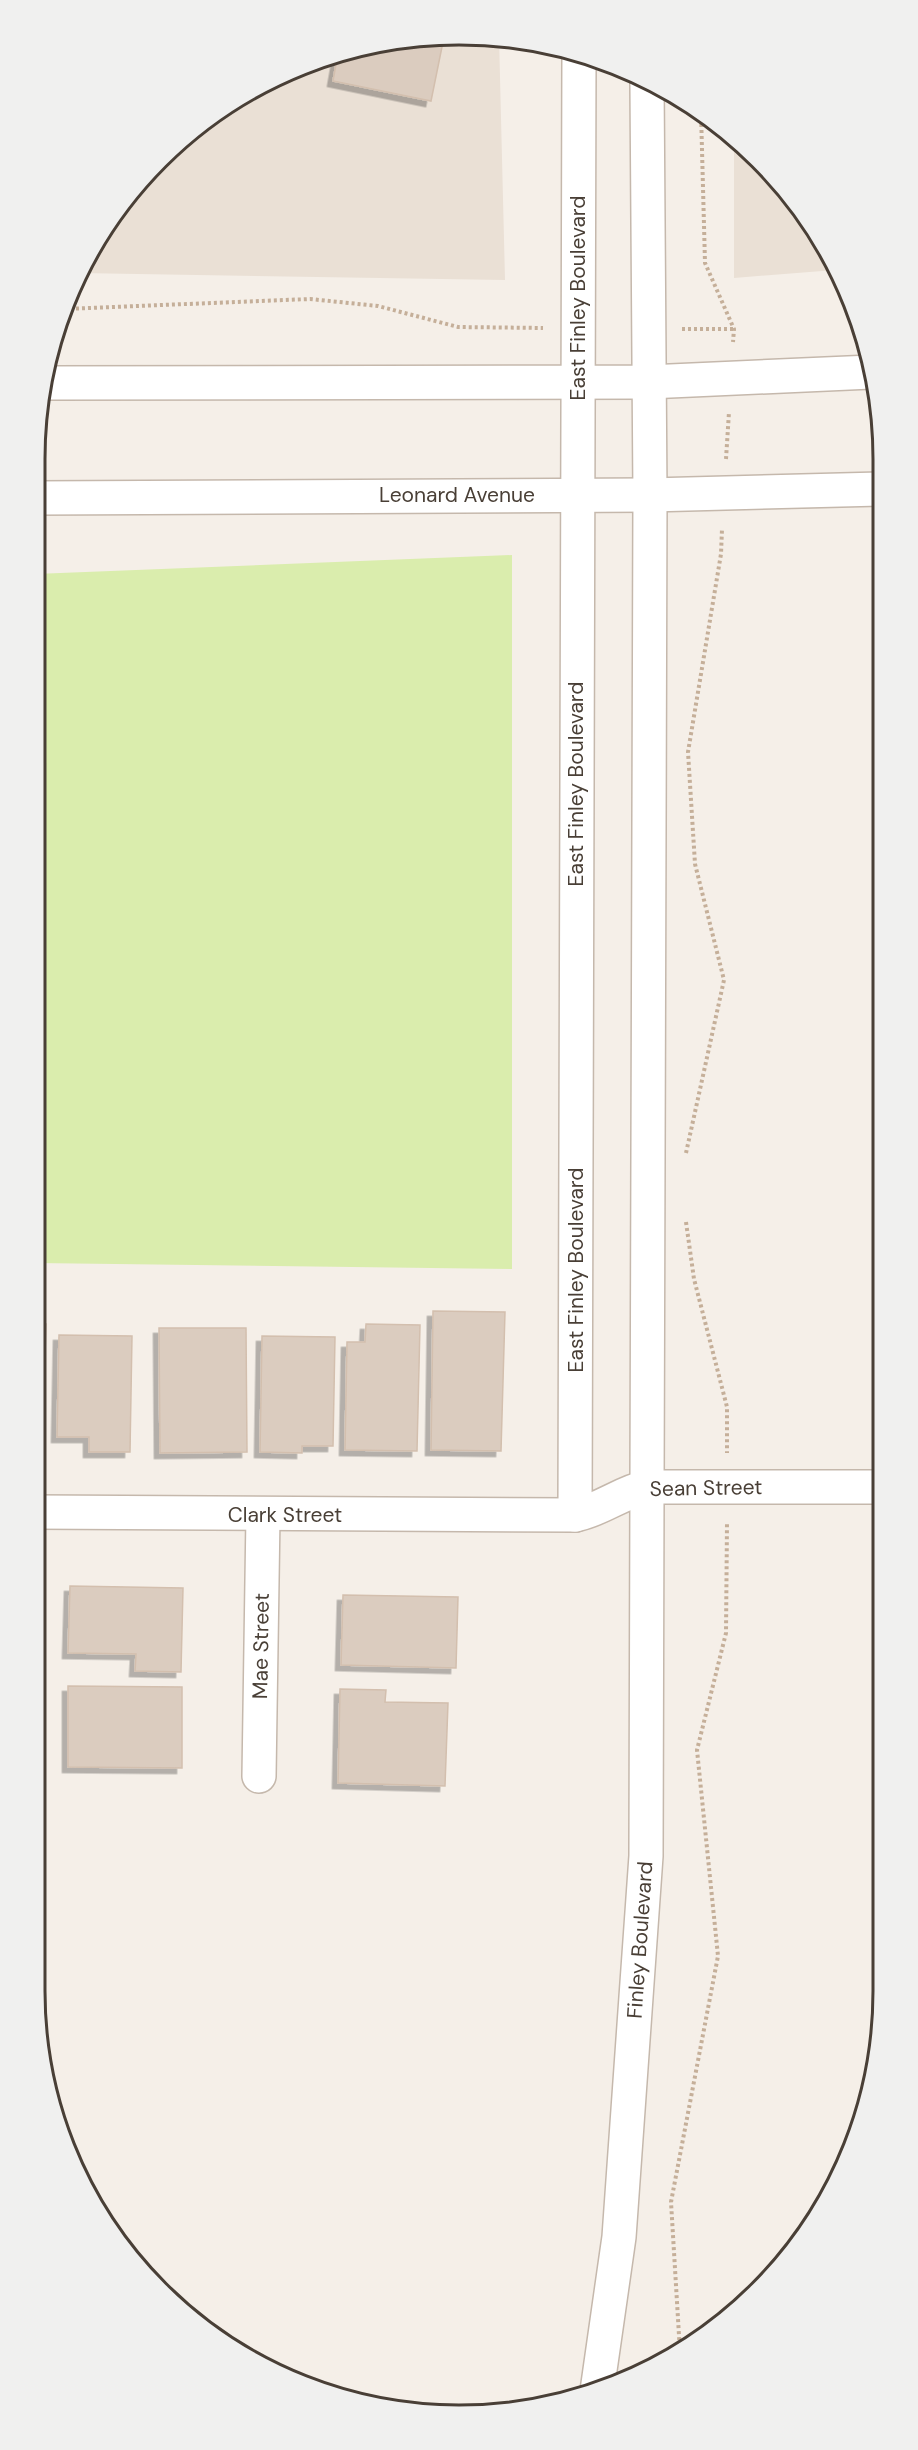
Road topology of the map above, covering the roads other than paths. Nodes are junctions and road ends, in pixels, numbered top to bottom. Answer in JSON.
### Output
{"nodes":[{"id":1,"x":579,"y":63,"type":"edge"},
{"id":2,"x":646,"y":90,"type":"edge"},
{"id":3,"x":864,"y":372,"type":"edge"},
{"id":4,"x":577,"y":382,"type":"junction"},
{"id":5,"x":648,"y":382,"type":"junction"},
{"id":6,"x":52,"y":383,"type":"edge"},
{"id":7,"x":873,"y":489,"type":"edge"},
{"id":8,"x":577,"y":495,"type":"junction"},
{"id":9,"x":650,"y":495,"type":"junction"},
{"id":10,"x":45,"y":498,"type":"edge"},
{"id":11,"x":648,"y":1487,"type":"junction"},
{"id":12,"x":873,"y":1487,"type":"edge"},
{"id":13,"x":45,"y":1512,"type":"edge"},
{"id":14,"x":263,"y":1515,"type":"junction"},
{"id":15,"x":536,"y":1515,"type":"joint"},
{"id":16,"x":575,"y":1515,"type":"junction"},
{"id":17,"x":259,"y":1776,"type":"dead end"},
{"id":18,"x":599,"y":2380,"type":"edge"}],
"edges":[{"from":1,"to":4,"type":"street","name":"East Finley Boulevard"},
{"from":2,"to":5,"type":"street"},
{"from":3,"to":5,"type":"street"},
{"from":4,"to":5,"type":"street"},
{"from":4,"to":6,"type":"street"},
{"from":4,"to":8,"type":"street","name":"East Finley Boulevard"},
{"from":5,"to":9,"type":"street"},
{"from":7,"to":9,"type":"street","name":"Leonard Avenue"},
{"from":8,"to":9,"type":"street","name":"Leonard Avenue"},
{"from":8,"to":10,"type":"street","name":"Leonard Avenue"},
{"from":8,"to":16,"type":"street","name":"East Finley Boulevard"},
{"from":9,"to":11,"type":"street"},
{"from":11,"to":12,"type":"street","name":"Sean Street"},
{"from":11,"to":16,"type":"street","name":"Sean Street"},
{"from":11,"to":18,"type":"street","name":"Finley Boulevard"},
{"from":13,"to":14,"type":"street","name":"Clark Street"},
{"from":14,"to":15,"type":"street","name":"Clark Street"},
{"from":14,"to":17,"type":"street","name":"Mae Street"},
{"from":15,"to":16,"type":"street","name":"Sean Street"}]}
